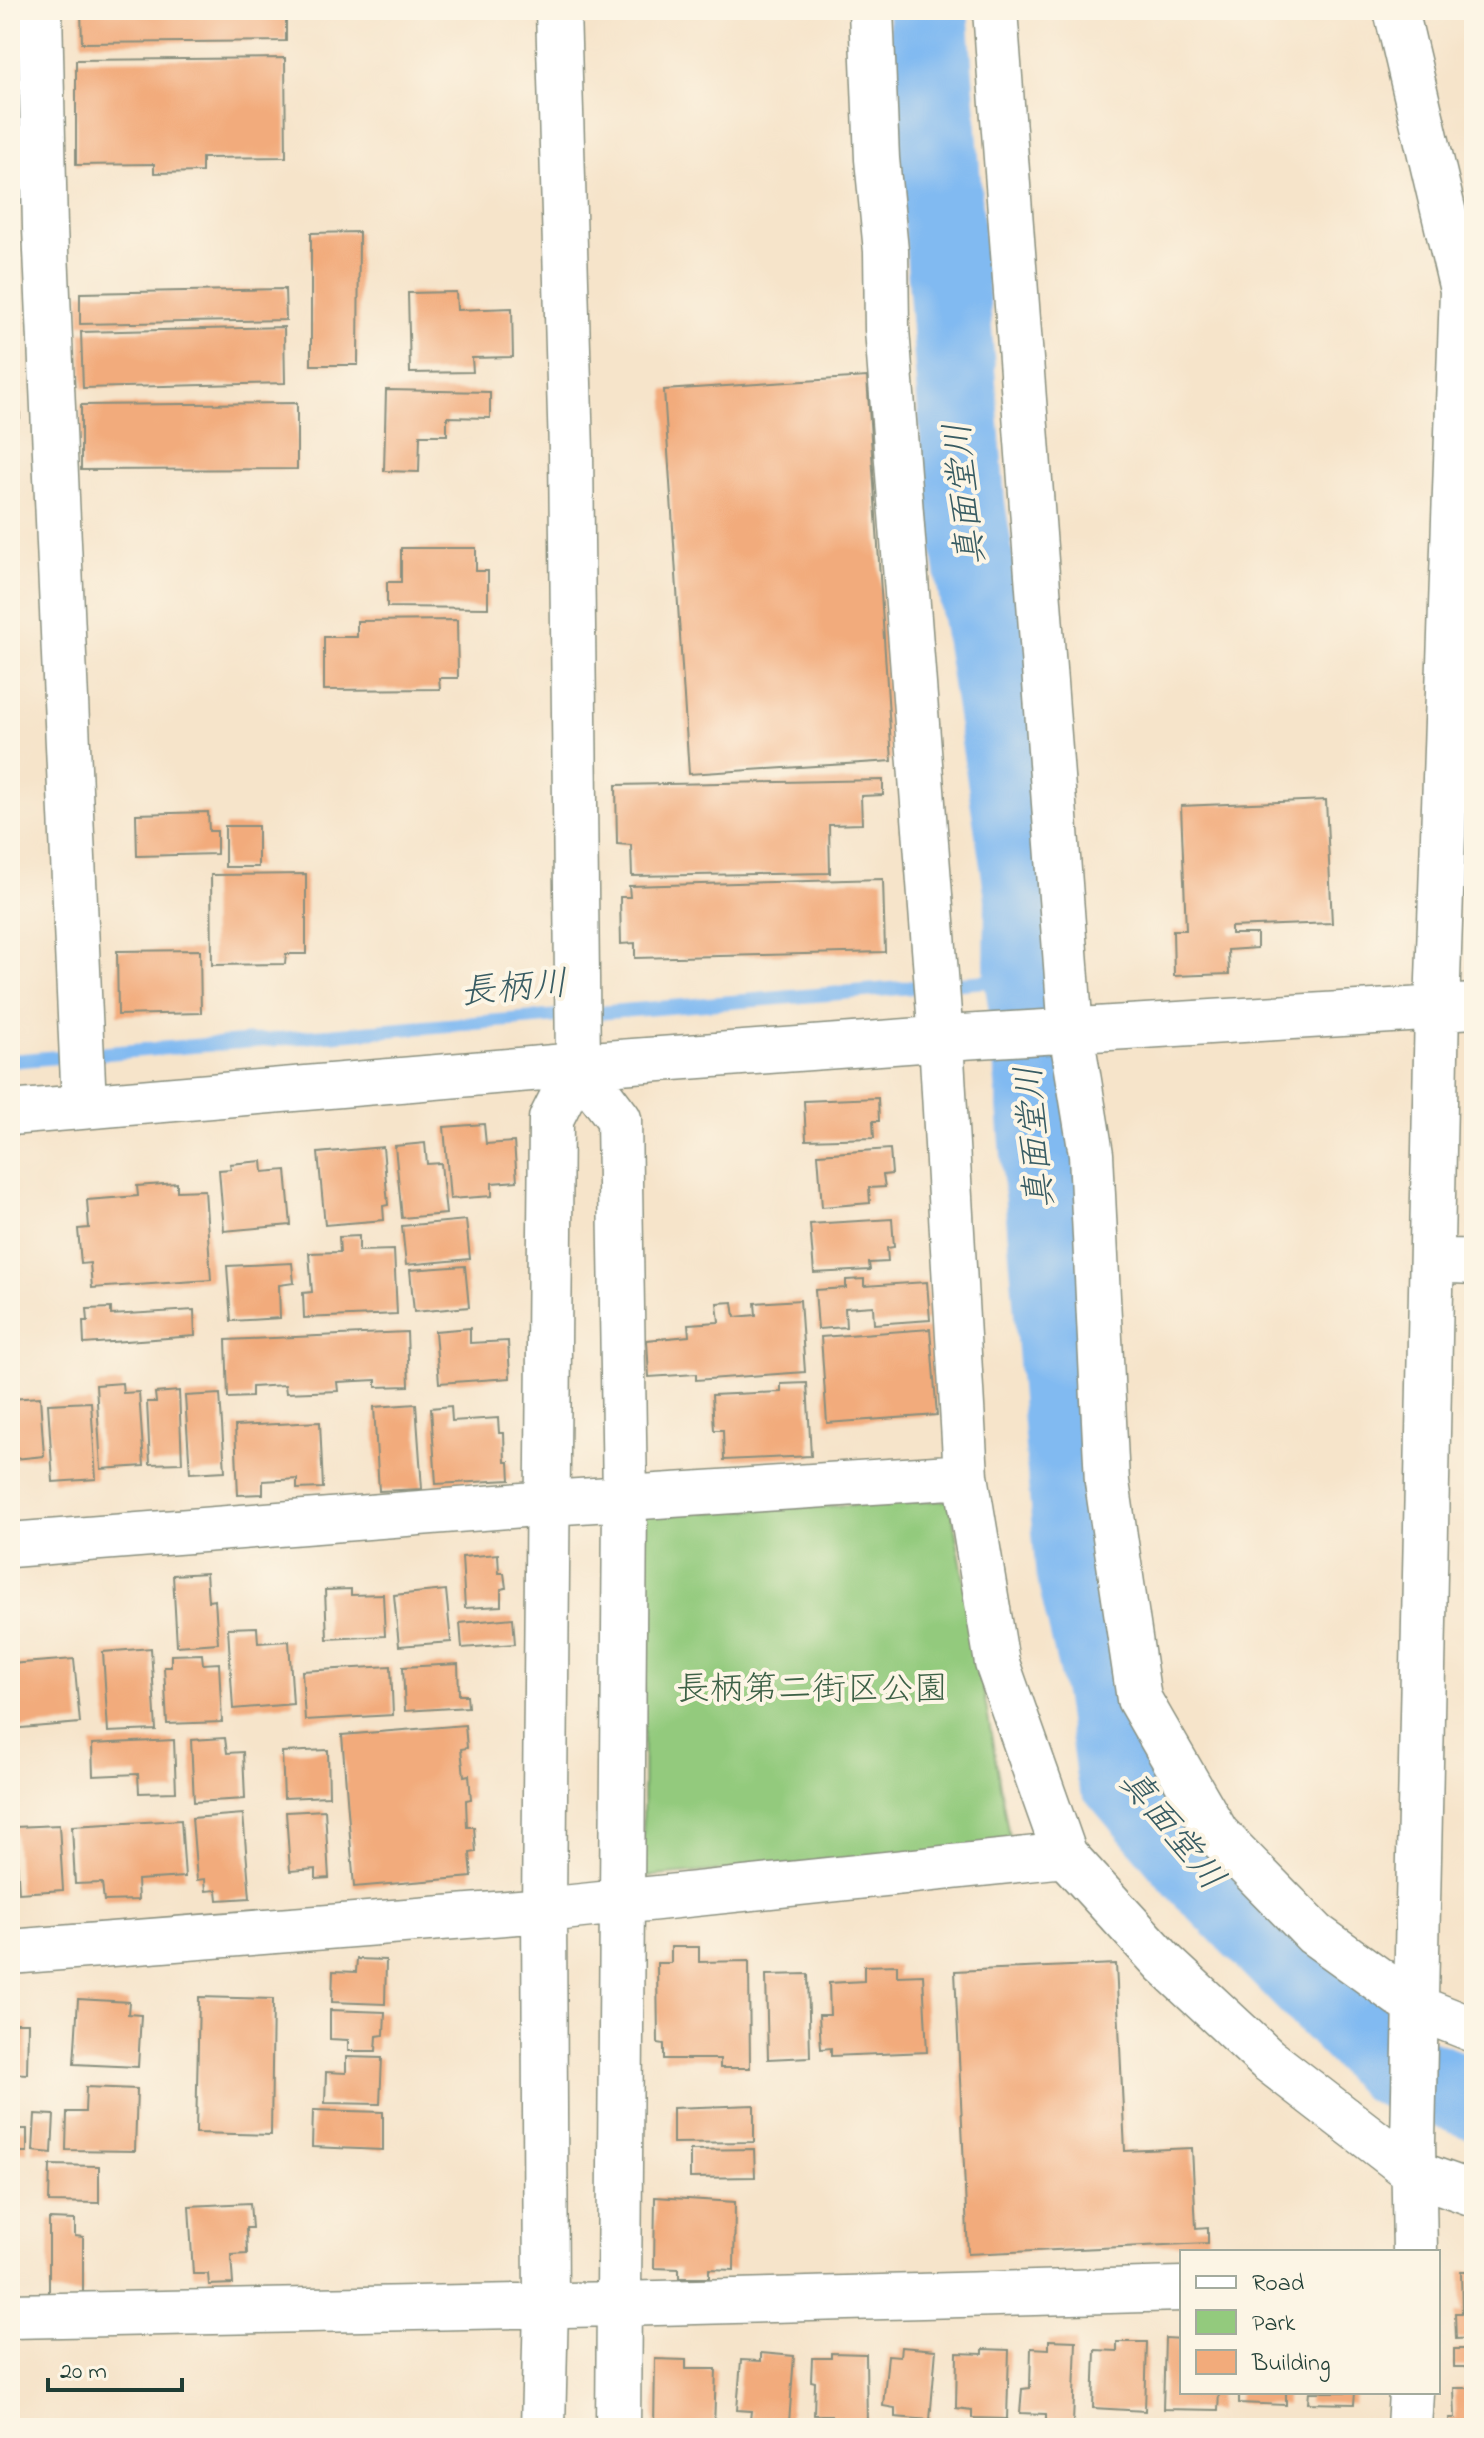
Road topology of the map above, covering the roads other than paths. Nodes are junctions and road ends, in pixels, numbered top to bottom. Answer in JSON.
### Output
{"nodes":[{"id":1,"x":40,"y":10,"type":"edge"},
{"id":2,"x":558,"y":10,"type":"edge"},
{"id":3,"x":871,"y":10,"type":"edge"},
{"id":4,"x":995,"y":10,"type":"edge"},
{"id":5,"x":1396,"y":10,"type":"edge"},
{"id":6,"x":1468,"y":290,"type":"edge"},
{"id":7,"x":1455,"y":1007,"type":"edge"},
{"id":8,"x":1064,"y":1031,"type":"junction"},
{"id":9,"x":951,"y":1038,"type":"junction"},
{"id":10,"x":578,"y":1065,"type":"junction"},
{"id":11,"x":84,"y":1105,"type":"junction"},
{"id":12,"x":10,"y":1113,"type":"edge"},
{"id":13,"x":1453,"y":1261,"type":"edge"},
{"id":14,"x":966,"y":1476,"type":"junction"},
{"id":15,"x":625,"y":1498,"type":"junction"},
{"id":16,"x":548,"y":1503,"type":"junction"},
{"id":17,"x":10,"y":1545,"type":"edge"},
{"id":18,"x":1065,"y":1855,"type":"junction"},
{"id":19,"x":623,"y":1902,"type":"junction"},
{"id":20,"x":544,"y":1910,"type":"junction"},
{"id":21,"x":10,"y":1952,"type":"edge"},
{"id":22,"x":1418,"y":2018,"type":"junction"},
{"id":23,"x":1474,"y":2030,"type":"edge"},
{"id":24,"x":1414,"y":2157,"type":"junction"},
{"id":25,"x":1474,"y":2194,"type":"edge"},
{"id":26,"x":1415,"y":2250,"type":"edge"},
{"id":27,"x":1180,"y":2289,"type":"edge"},
{"id":28,"x":619,"y":2304,"type":"junction"},
{"id":29,"x":546,"y":2305,"type":"junction"},
{"id":30,"x":10,"y":2316,"type":"edge"},
{"id":31,"x":1411,"y":2394,"type":"edge"},
{"id":32,"x":543,"y":2428,"type":"edge"},
{"id":33,"x":618,"y":2428,"type":"edge"},
{"id":34,"x":1409,"y":2428,"type":"edge"}],
"edges":[{"from":1,"to":11,"type":"street"},
{"from":2,"to":10,"type":"street"},
{"from":3,"to":9,"type":"street"},
{"from":4,"to":8,"type":"street"},
{"from":5,"to":6,"type":"street"},
{"from":6,"to":7,"type":"street"},
{"from":7,"to":8,"type":"street"},
{"from":7,"to":13,"type":"street"},
{"from":8,"to":9,"type":"street"},
{"from":8,"to":22,"type":"street"},
{"from":9,"to":10,"type":"street"},
{"from":9,"to":14,"type":"street"},
{"from":10,"to":11,"type":"street"},
{"from":10,"to":15,"type":"street"},
{"from":10,"to":16,"type":"street"},
{"from":11,"to":12,"type":"street"},
{"from":13,"to":22,"type":"street"},
{"from":14,"to":15,"type":"street"},
{"from":14,"to":18,"type":"street"},
{"from":15,"to":16,"type":"street"},
{"from":15,"to":19,"type":"street"},
{"from":16,"to":17,"type":"street"},
{"from":16,"to":20,"type":"street"},
{"from":18,"to":19,"type":"street"},
{"from":18,"to":24,"type":"street"},
{"from":19,"to":20,"type":"street"},
{"from":19,"to":28,"type":"street"},
{"from":20,"to":21,"type":"street"},
{"from":20,"to":29,"type":"street"},
{"from":22,"to":23,"type":"street"},
{"from":22,"to":24,"type":"street"},
{"from":24,"to":25,"type":"street"},
{"from":24,"to":26,"type":"street"},
{"from":27,"to":28,"type":"street"},
{"from":28,"to":29,"type":"street"},
{"from":28,"to":33,"type":"street"},
{"from":29,"to":30,"type":"street"},
{"from":29,"to":32,"type":"street"},
{"from":31,"to":34,"type":"street"}]}
